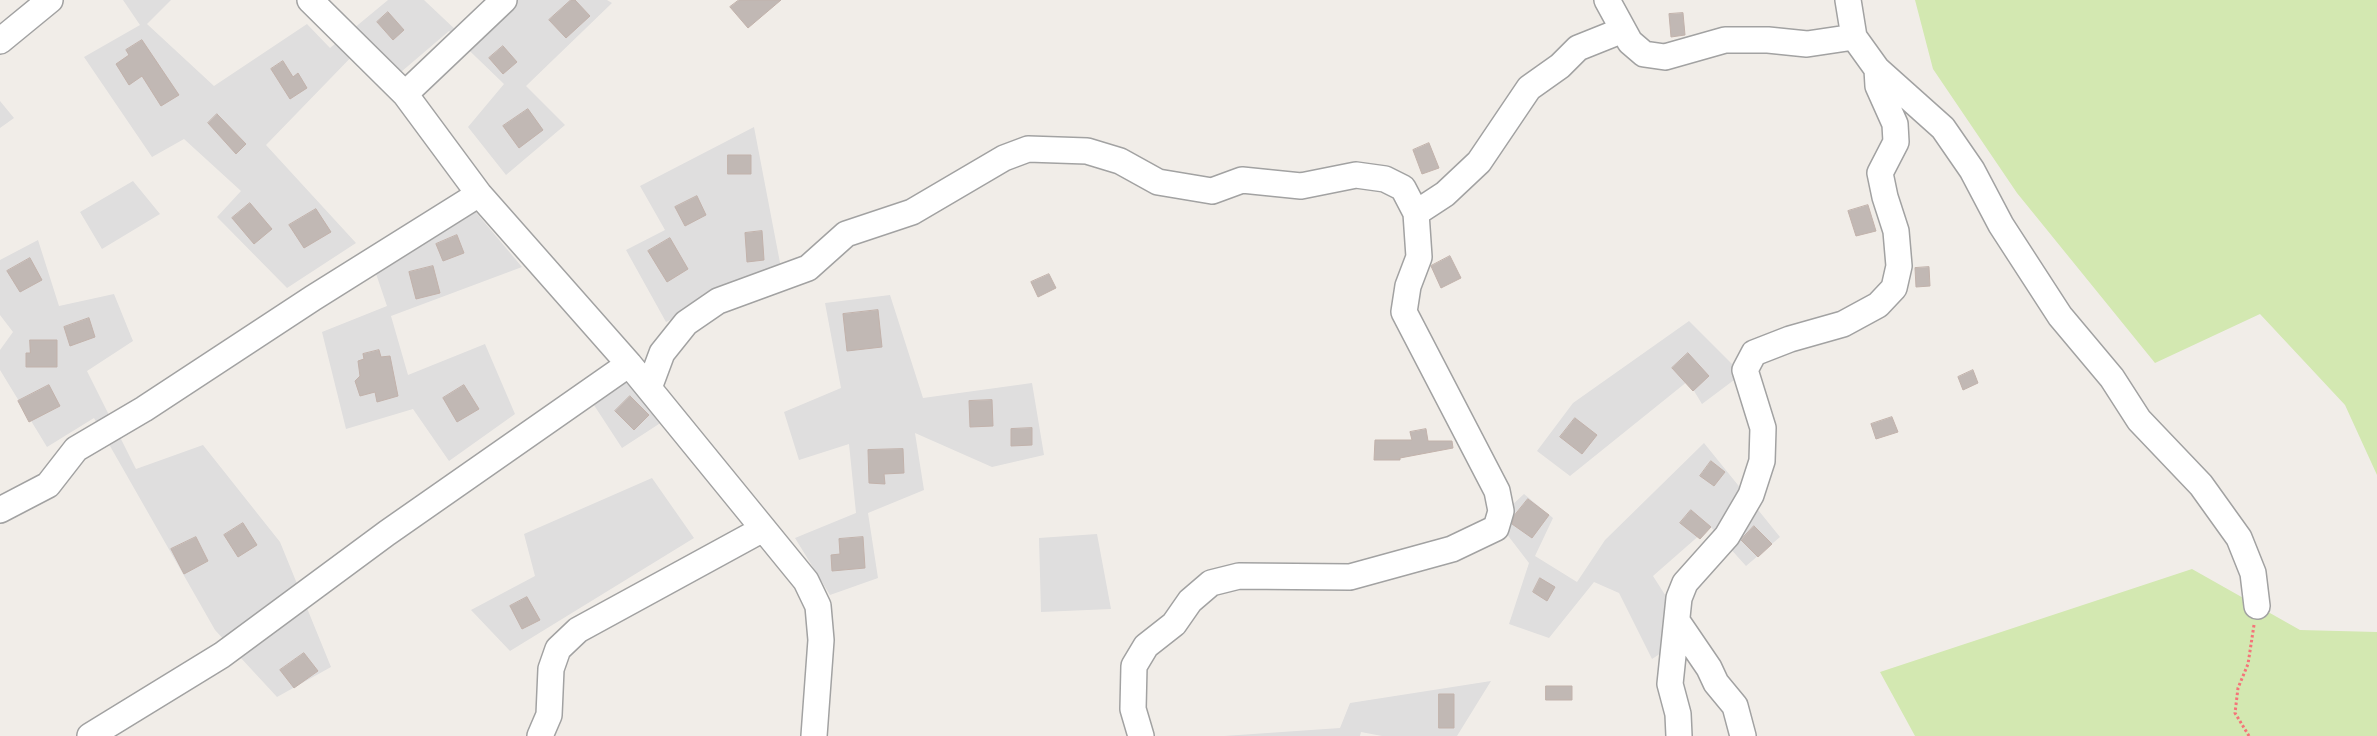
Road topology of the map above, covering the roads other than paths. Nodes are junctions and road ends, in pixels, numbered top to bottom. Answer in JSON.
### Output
{"nodes":[{"id":1,"x":310,"y":0,"type":"edge"},
{"id":2,"x":504,"y":0,"type":"edge"},
{"id":3,"x":1607,"y":0,"type":"edge"},
{"id":4,"x":1848,"y":0,"type":"edge"},
{"id":5,"x":38,"y":4,"type":"edge"},
{"id":6,"x":1623,"y":30,"type":"junction"},
{"id":7,"x":1854,"y":37,"type":"junction"},
{"id":8,"x":0,"y":41,"type":"edge"},
{"id":9,"x":1877,"y":69,"type":"junction"},
{"id":10,"x":405,"y":94,"type":"junction"},
{"id":11,"x":479,"y":194,"type":"junction"},
{"id":12,"x":1416,"y":213,"type":"junction"},
{"id":13,"x":629,"y":364,"type":"junction"},
{"id":14,"x":649,"y":388,"type":"junction"},
{"id":15,"x":0,"y":510,"type":"edge"},
{"id":16,"x":763,"y":529,"type":"junction"},
{"id":17,"x":2257,"y":606,"type":"road end"},
{"id":18,"x":1677,"y":622,"type":"junction"},
{"id":19,"x":99,"y":733,"type":"edge"},
{"id":20,"x":540,"y":736,"type":"edge"},
{"id":21,"x":814,"y":736,"type":"edge"},
{"id":22,"x":1141,"y":736,"type":"edge"},
{"id":23,"x":1679,"y":736,"type":"edge"},
{"id":24,"x":1743,"y":736,"type":"edge"}],
"edges":[{"from":1,"to":10,"type":"street"},
{"from":2,"to":10,"type":"street"},
{"from":3,"to":6,"type":"street"},
{"from":4,"to":7,"type":"street"},
{"from":5,"to":8,"type":"street"},
{"from":6,"to":7,"type":"street"},
{"from":6,"to":12,"type":"street"},
{"from":7,"to":9,"type":"street"},
{"from":9,"to":17,"type":"street"},
{"from":9,"to":18,"type":"street"},
{"from":10,"to":11,"type":"street"},
{"from":11,"to":13,"type":"street"},
{"from":11,"to":15,"type":"street"},
{"from":12,"to":14,"type":"street"},
{"from":12,"to":22,"type":"street"},
{"from":13,"to":14,"type":"street"},
{"from":13,"to":19,"type":"street"},
{"from":14,"to":16,"type":"street"},
{"from":16,"to":20,"type":"street"},
{"from":16,"to":21,"type":"street"},
{"from":18,"to":23,"type":"street"},
{"from":18,"to":24,"type":"street"}]}
